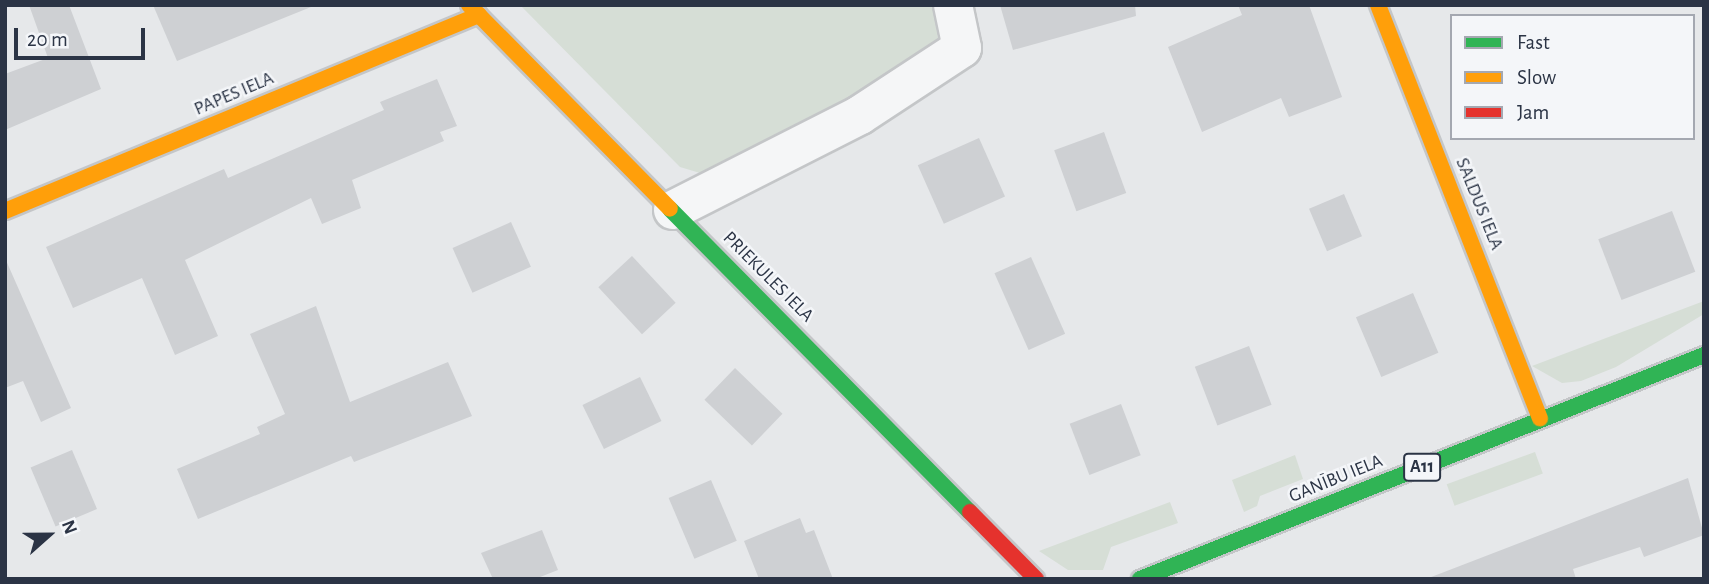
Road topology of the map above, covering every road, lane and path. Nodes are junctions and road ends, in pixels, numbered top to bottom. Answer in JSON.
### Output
{"nodes":[{"id":1,"x":953,"y":5,"type":"edge"},
{"id":2,"x":1378,"y":5,"type":"edge"},
{"id":3,"x":474,"y":10,"type":"edge"},
{"id":4,"x":673,"y":210,"type":"junction"},
{"id":5,"x":5,"y":211,"type":"edge"},
{"id":6,"x":1704,"y":355,"type":"edge"},
{"id":7,"x":1540,"y":418,"type":"junction"},
{"id":8,"x":1036,"y":579,"type":"edge"},
{"id":9,"x":1140,"y":579,"type":"edge"}],
"edges":[{"from":1,"to":4,"type":"street"},
{"from":2,"to":7,"type":"main road","name":"SALDUS IELA"},
{"from":3,"to":4,"type":"main road","name":"PRIEKULES IELA"},
{"from":3,"to":5,"type":"main road","name":"PAPES IELA"},
{"from":4,"to":8,"type":"main road","name":"PRIEKULES IELA"},
{"from":6,"to":7,"type":"main road","name":"GANĪBU IELA","number":"A11"},
{"from":7,"to":9,"type":"main road","name":"GANĪBU IELA","number":"A11"}]}
